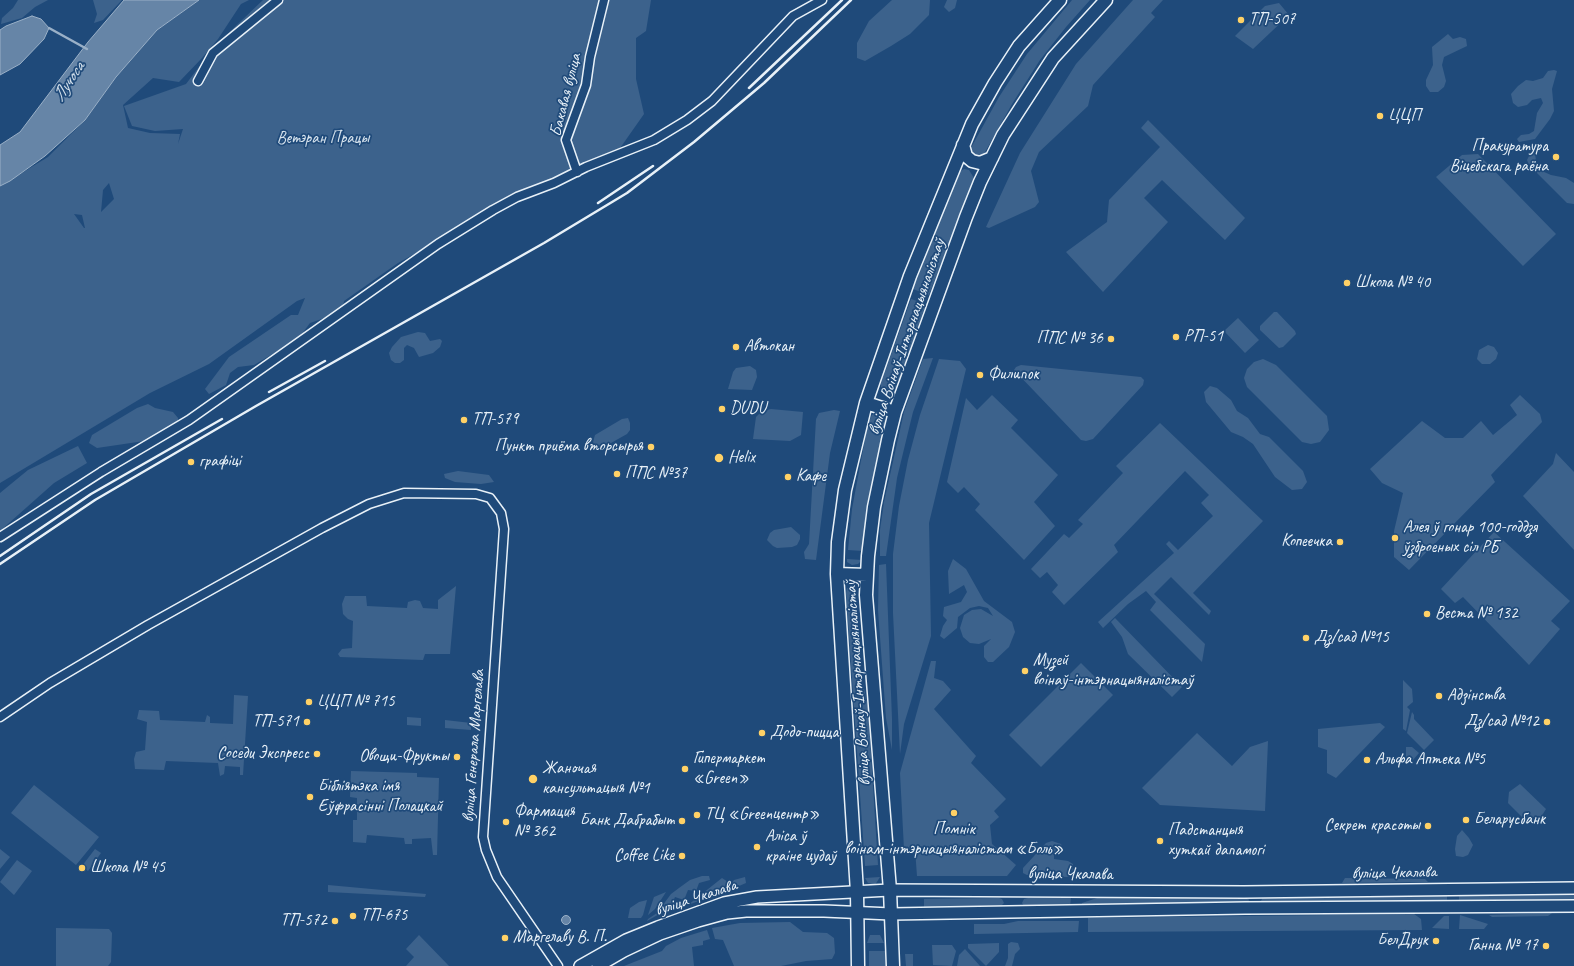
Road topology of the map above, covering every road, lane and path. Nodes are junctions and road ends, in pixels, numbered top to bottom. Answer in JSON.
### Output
{"nodes":[{"id":1,"x":278,"y":0,"type":"edge"},
{"id":2,"x":604,"y":0,"type":"edge"},
{"id":3,"x":822,"y":0,"type":"edge"},
{"id":4,"x":1060,"y":0,"type":"edge"},
{"id":5,"x":1106,"y":0,"type":"edge"},
{"id":6,"x":198,"y":80,"type":"dead end"},
{"id":7,"x":963,"y":145,"type":"junction"},
{"id":8,"x":992,"y":158,"type":"junction"},
{"id":9,"x":952,"y":170,"type":"junction"},
{"id":10,"x":578,"y":172,"type":"junction"},
{"id":11,"x":980,"y":182,"type":"junction"},
{"id":12,"x":866,"y":403,"type":"junction"},
{"id":13,"x":895,"y":412,"type":"junction"},
{"id":14,"x":0,"y":538,"type":"edge"},
{"id":15,"x":837,"y":574,"type":"junction"},
{"id":16,"x":867,"y":575,"type":"junction"},
{"id":17,"x":0,"y":717,"type":"edge"},
{"id":18,"x":1574,"y":888,"type":"edge"},
{"id":19,"x":890,"y":890,"type":"junction"},
{"id":20,"x":998,"y":891,"type":"junction"},
{"id":21,"x":857,"y":892,"type":"junction"},
{"id":22,"x":1028,"y":892,"type":"junction"},
{"id":23,"x":1244,"y":892,"type":"junction"},
{"id":24,"x":1267,"y":892,"type":"junction"},
{"id":25,"x":1574,"y":906,"type":"edge"},
{"id":26,"x":1245,"y":908,"type":"junction"},
{"id":27,"x":1267,"y":908,"type":"junction"},
{"id":28,"x":999,"y":911,"type":"junction"},
{"id":29,"x":1029,"y":911,"type":"junction"},
{"id":30,"x":858,"y":912,"type":"junction"},
{"id":31,"x":891,"y":914,"type":"junction"},
{"id":32,"x":558,"y":966,"type":"edge"},
{"id":33,"x":580,"y":966,"type":"edge"},
{"id":34,"x":598,"y":966,"type":"edge"},
{"id":35,"x":858,"y":966,"type":"edge"},
{"id":36,"x":893,"y":966,"type":"edge"}],
"edges":[{"from":1,"to":6,"type":"street"},
{"from":2,"to":10,"type":"street","name":"Бакавая вуліца"},
{"from":3,"to":10,"type":"street"},
{"from":4,"to":7,"type":"main road","name":"вуліца Воінаў-Інтэрнацыяналістаў"},
{"from":5,"to":8,"type":"main road","name":"вуліца Воінаў-Інтэрнацыяналістаў"},
{"from":7,"to":8,"type":"main road"},
{"from":7,"to":9,"type":"main road","name":"вуліца Воінаў-Інтэрнацыяналістаў"},
{"from":8,"to":11,"type":"main road","name":"вуліца Воінаў-Інтэрнацыяналістаў"},
{"from":9,"to":11,"type":"main road"},
{"from":9,"to":12,"type":"main road","name":"вуліца Воінаў-Інтэрнацыяналістаў"},
{"from":10,"to":14,"type":"street"},
{"from":11,"to":13,"type":"main road","name":"вуліца Воінаў-Інтэрнацыяналістаў"},
{"from":12,"to":13,"type":"main road"},
{"from":12,"to":15,"type":"main road","name":"вуліца Воінаў-Інтэрнацыяналістаў"},
{"from":13,"to":16,"type":"main road","name":"вуліца Воінаў-Інтэрнацыяналістаў"},
{"from":15,"to":16,"type":"main road"},
{"from":15,"to":21,"type":"main road","name":"вуліца Воінаў-Інтэрнацыяналістаў"},
{"from":16,"to":19,"type":"main road","name":"вуліца Воінаў-Інтэрнацыяналістаў"},
{"from":17,"to":32,"type":"street","name":"вуліца Генерала Маргелава"},
{"from":18,"to":24,"type":"main road","name":"вуліца Чкалава"},
{"from":19,"to":20,"type":"main road","name":"вуліца Чкалава"},
{"from":19,"to":21,"type":"main road","name":"вуліца Чкалава"},
{"from":19,"to":31,"type":"main road","name":"вуліца Воінаў-Інтэрнацыяналістаў"},
{"from":20,"to":22,"type":"main road","name":"вуліца Чкалава"},
{"from":20,"to":28,"type":"main road"},
{"from":21,"to":30,"type":"main road","name":"вуліца Воінаў-Інтэрнацыяналістаў"},
{"from":21,"to":33,"type":"main road","name":"вуліца Чкалава"},
{"from":22,"to":23,"type":"main road","name":"вуліца Чкалава"},
{"from":22,"to":29,"type":"main road"},
{"from":23,"to":24,"type":"main road","name":"вуліца Чкалава"},
{"from":23,"to":26,"type":"main road"},
{"from":24,"to":27,"type":"main road"},
{"from":25,"to":27,"type":"main road","name":"вуліца Чкалава"},
{"from":26,"to":27,"type":"main road","name":"вуліца Чкалава"},
{"from":26,"to":29,"type":"main road","name":"вуліца Чкалава"},
{"from":28,"to":29,"type":"main road","name":"вуліца Чкалава"},
{"from":28,"to":31,"type":"main road","name":"вуліца Чкалава"},
{"from":30,"to":31,"type":"main road","name":"вуліца Чкалава"},
{"from":30,"to":34,"type":"main road","name":"вуліца Чкалава"},
{"from":30,"to":35,"type":"main road","name":"вуліца Воінаў-Інтэрнацыяналістаў"},
{"from":31,"to":36,"type":"main road","name":"вуліца Воінаў-Інтэрнацыяналістаў"}]}
